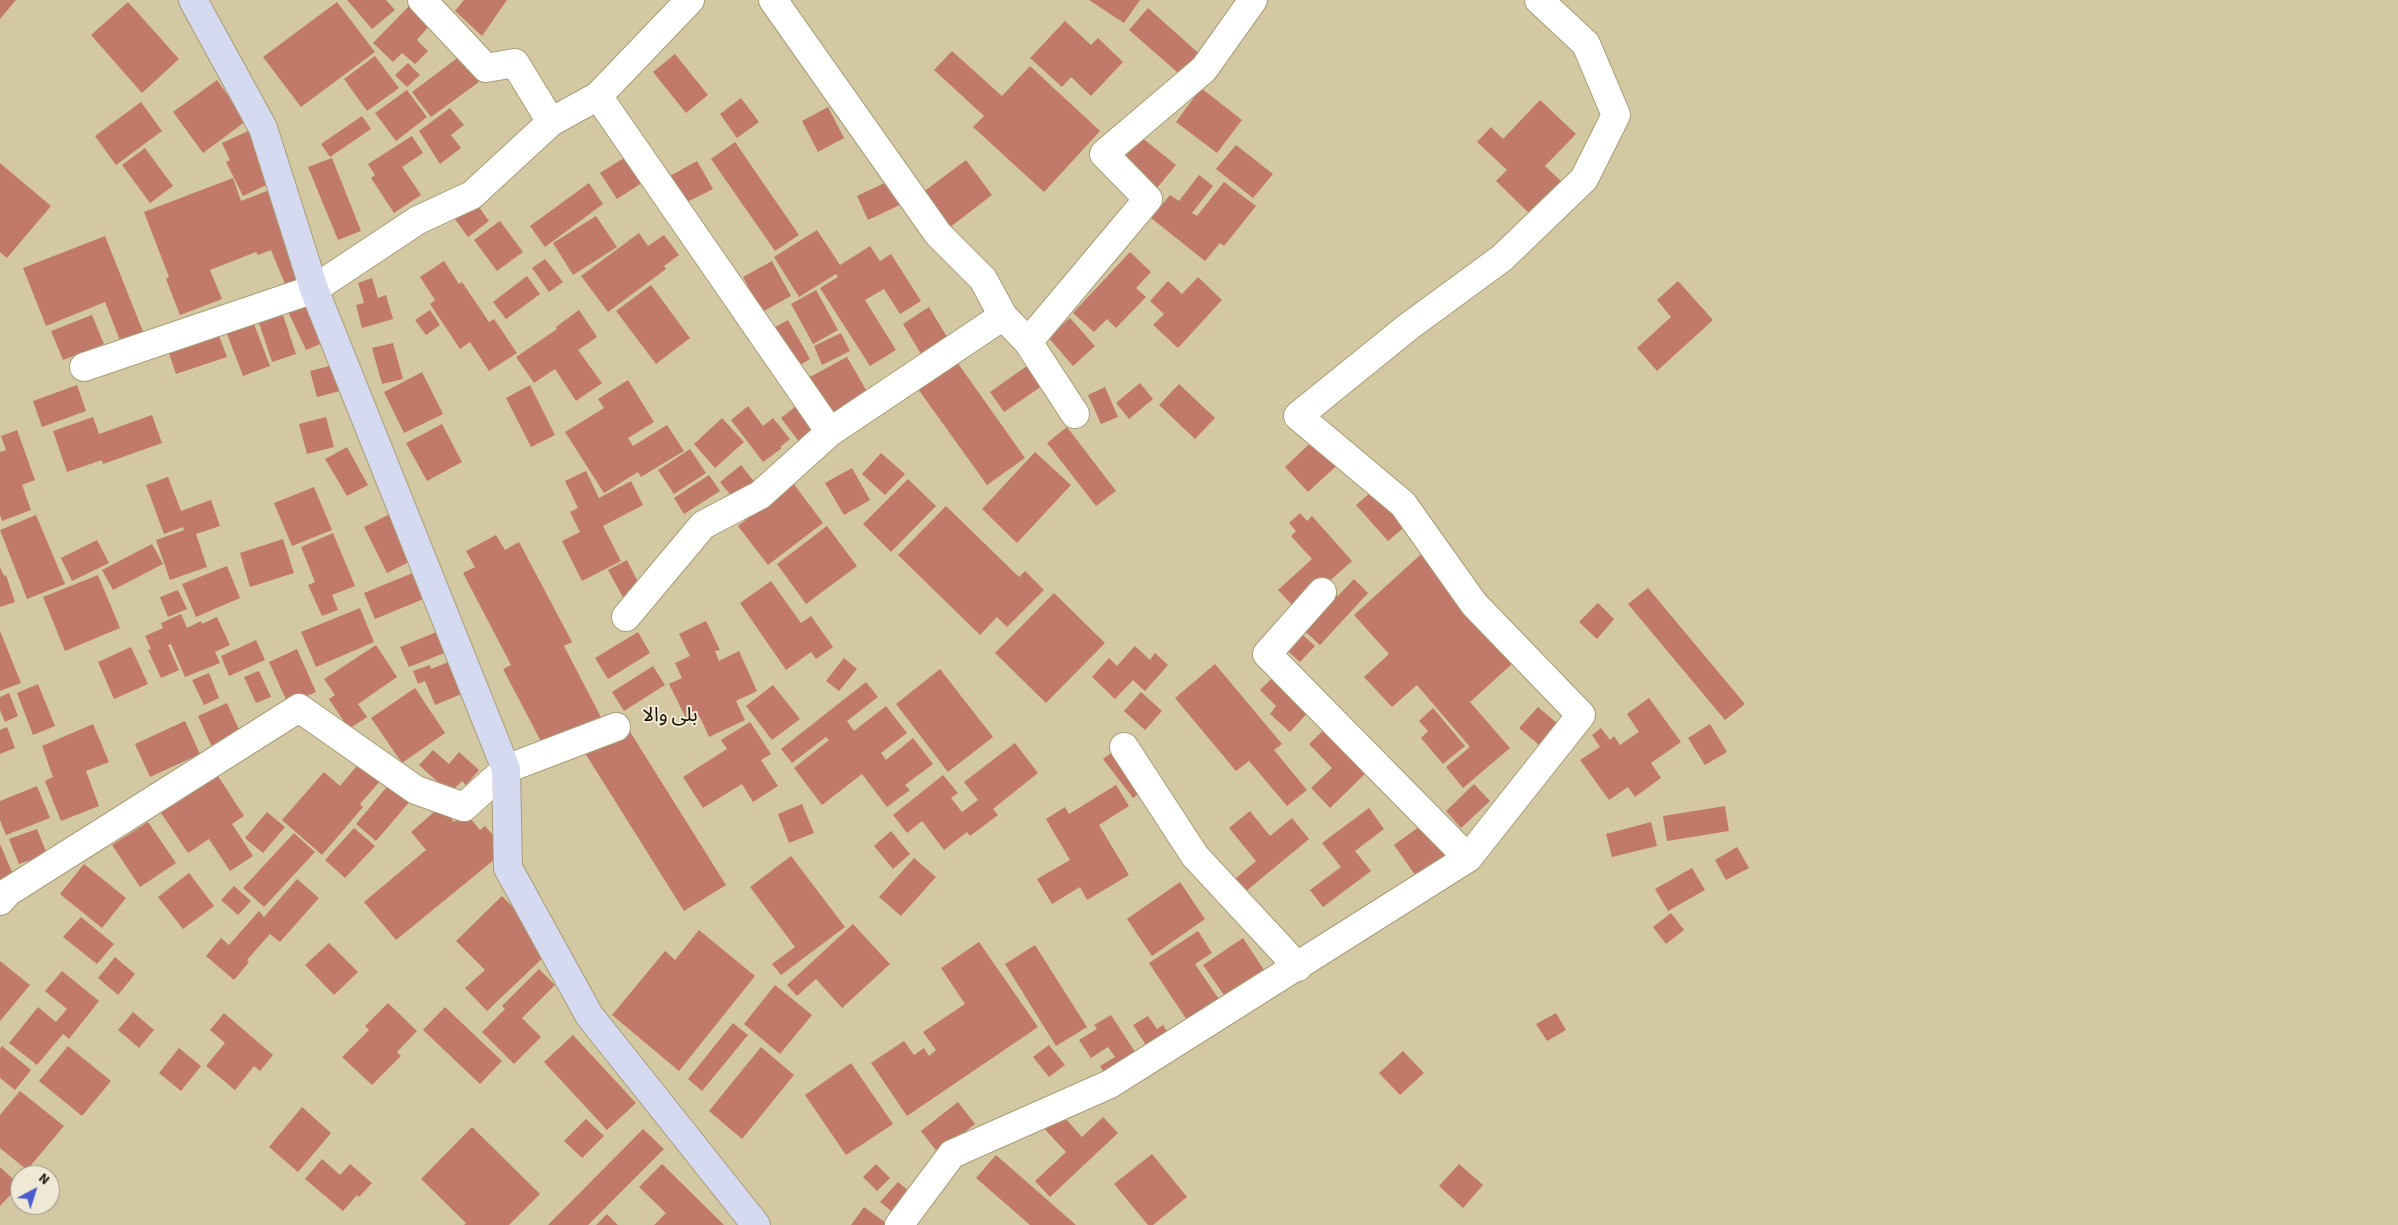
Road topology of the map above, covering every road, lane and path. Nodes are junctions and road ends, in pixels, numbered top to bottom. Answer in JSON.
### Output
{"nodes":[{"id":1,"x":193,"y":0,"type":"edge"},
{"id":2,"x":422,"y":0,"type":"edge"},
{"id":3,"x":690,"y":0,"type":"edge"},
{"id":4,"x":773,"y":0,"type":"edge"},
{"id":5,"x":1253,"y":0,"type":"edge"},
{"id":6,"x":1539,"y":0,"type":"edge"},
{"id":7,"x":598,"y":96,"type":"junction"},
{"id":8,"x":551,"y":122,"type":"junction"},
{"id":9,"x":314,"y":289,"type":"junction"},
{"id":10,"x":1003,"y":316,"type":"junction"},
{"id":11,"x":1028,"y":342,"type":"junction"},
{"id":12,"x":84,"y":367,"type":"dead end"},
{"id":13,"x":1075,"y":414,"type":"dead end"},
{"id":14,"x":830,"y":432,"type":"junction"},
{"id":15,"x":1322,"y":592,"type":"dead end"},
{"id":16,"x":626,"y":617,"type":"dead end"},
{"id":17,"x":616,"y":727,"type":"dead end"},
{"id":18,"x":1124,"y":748,"type":"dead end"},
{"id":19,"x":506,"y":769,"type":"junction"},
{"id":20,"x":1468,"y":858,"type":"junction"},
{"id":21,"x":0,"y":901,"type":"edge"},
{"id":22,"x":1298,"y":967,"type":"junction"},
{"id":23,"x":756,"y":1225,"type":"edge"},
{"id":24,"x":899,"y":1225,"type":"edge"}],
"edges":[{"from":1,"to":9,"type":"street"},
{"from":2,"to":8,"type":"street"},
{"from":3,"to":7,"type":"street"},
{"from":4,"to":10,"type":"street"},
{"from":5,"to":11,"type":"street"},
{"from":6,"to":20,"type":"street"},
{"from":7,"to":8,"type":"street"},
{"from":7,"to":14,"type":"street"},
{"from":8,"to":9,"type":"street"},
{"from":9,"to":12,"type":"street"},
{"from":9,"to":19,"type":"street"},
{"from":10,"to":11,"type":"street"},
{"from":10,"to":14,"type":"street"},
{"from":11,"to":13,"type":"street"},
{"from":14,"to":16,"type":"street"},
{"from":15,"to":20,"type":"street"},
{"from":17,"to":19,"type":"street"},
{"from":18,"to":22,"type":"street"},
{"from":19,"to":21,"type":"street"},
{"from":19,"to":23,"type":"street"},
{"from":20,"to":22,"type":"street"},
{"from":22,"to":24,"type":"street"}]}
